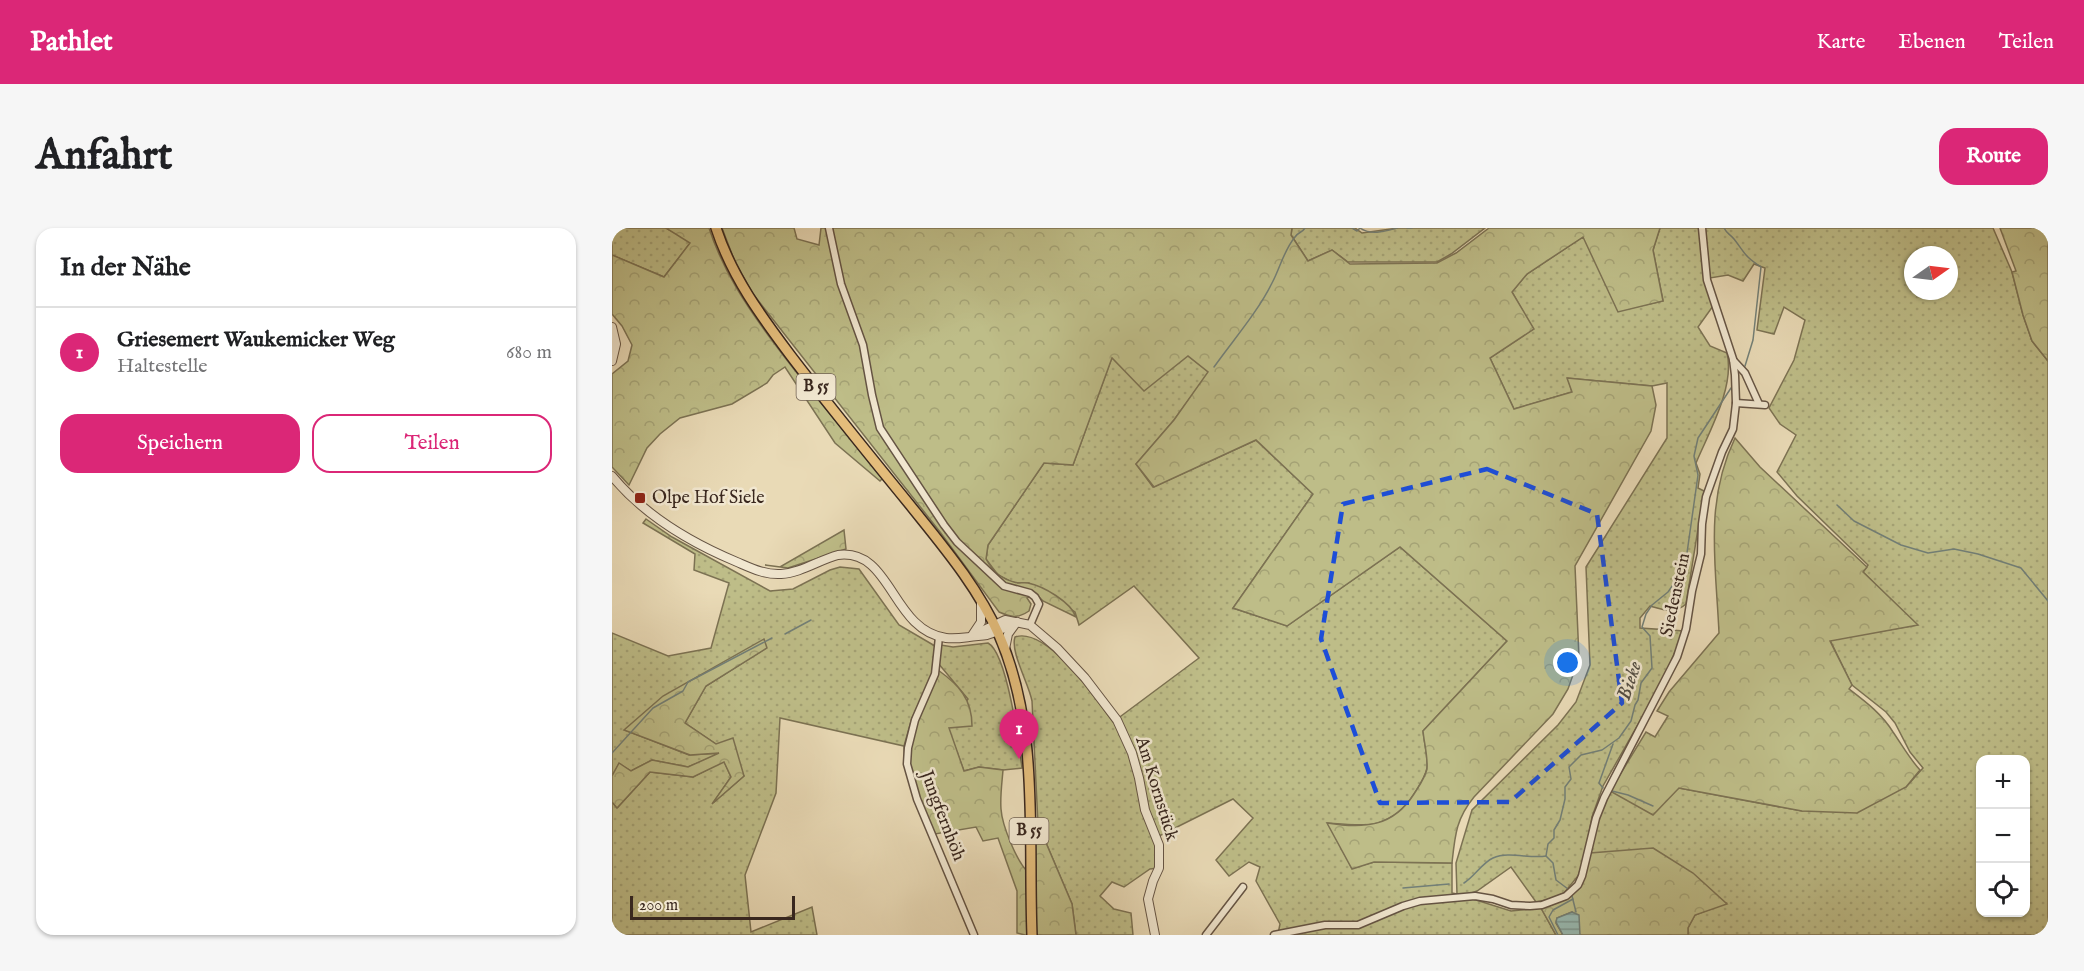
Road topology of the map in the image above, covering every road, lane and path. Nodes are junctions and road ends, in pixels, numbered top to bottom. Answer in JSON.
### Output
{"nodes":[{"id":1,"x":716,"y":228,"type":"edge"},
{"id":2,"x":829,"y":228,"type":"edge"},
{"id":3,"x":1702,"y":228,"type":"edge"},
{"id":4,"x":612,"y":327,"type":"edge"},
{"id":5,"x":1733,"y":359,"type":"junction"},
{"id":6,"x":612,"y":361,"type":"edge"},
{"id":7,"x":1736,"y":402,"type":"junction"},
{"id":8,"x":612,"y":476,"type":"edge"},
{"id":9,"x":981,"y":602,"type":"junction"},
{"id":10,"x":1017,"y":622,"type":"junction"},
{"id":11,"x":1030,"y":625,"type":"junction"},
{"id":12,"x":995,"y":627,"type":"junction"},
{"id":13,"x":939,"y":637,"type":"junction"},
{"id":14,"x":969,"y":637,"type":"junction"},
{"id":15,"x":1005,"y":649,"type":"junction"},
{"id":16,"x":1243,"y":887,"type":"dead end"},
{"id":17,"x":974,"y":935,"type":"edge"},
{"id":18,"x":1032,"y":935,"type":"edge"},
{"id":19,"x":1155,"y":935,"type":"edge"},
{"id":20,"x":1206,"y":935,"type":"edge"},
{"id":21,"x":1274,"y":935,"type":"edge"}],
"edges":[{"from":1,"to":9,"type":"main road","number":"B 55"},
{"from":2,"to":11,"type":"street"},
{"from":3,"to":5,"type":"street","name":"Siedenstein"},
{"from":4,"to":6,"type":"street"},
{"from":5,"to":7,"type":"street","name":"Siedenstein"},
{"from":5,"to":7,"type":"street"},
{"from":7,"to":21,"type":"street","name":"Siedenstein"},
{"from":8,"to":13,"type":"street"},
{"from":9,"to":12,"type":"main road","number":"B 55"},
{"from":9,"to":14,"type":"street"},
{"from":10,"to":11,"type":"street","name":"Am Kornstück"},
{"from":10,"to":12,"type":"street","name":"Am Kornstück"},
{"from":10,"to":15,"type":"street"},
{"from":11,"to":19,"type":"street","name":"Am Kornstück"},
{"from":12,"to":14,"type":"street"},
{"from":12,"to":15,"type":"main road","number":"B 55"},
{"from":13,"to":14,"type":"street"},
{"from":13,"to":17,"type":"street","name":"Jungfernhöh"},
{"from":15,"to":18,"type":"main road","number":"B 55"},
{"from":16,"to":20,"type":"street"}]}
